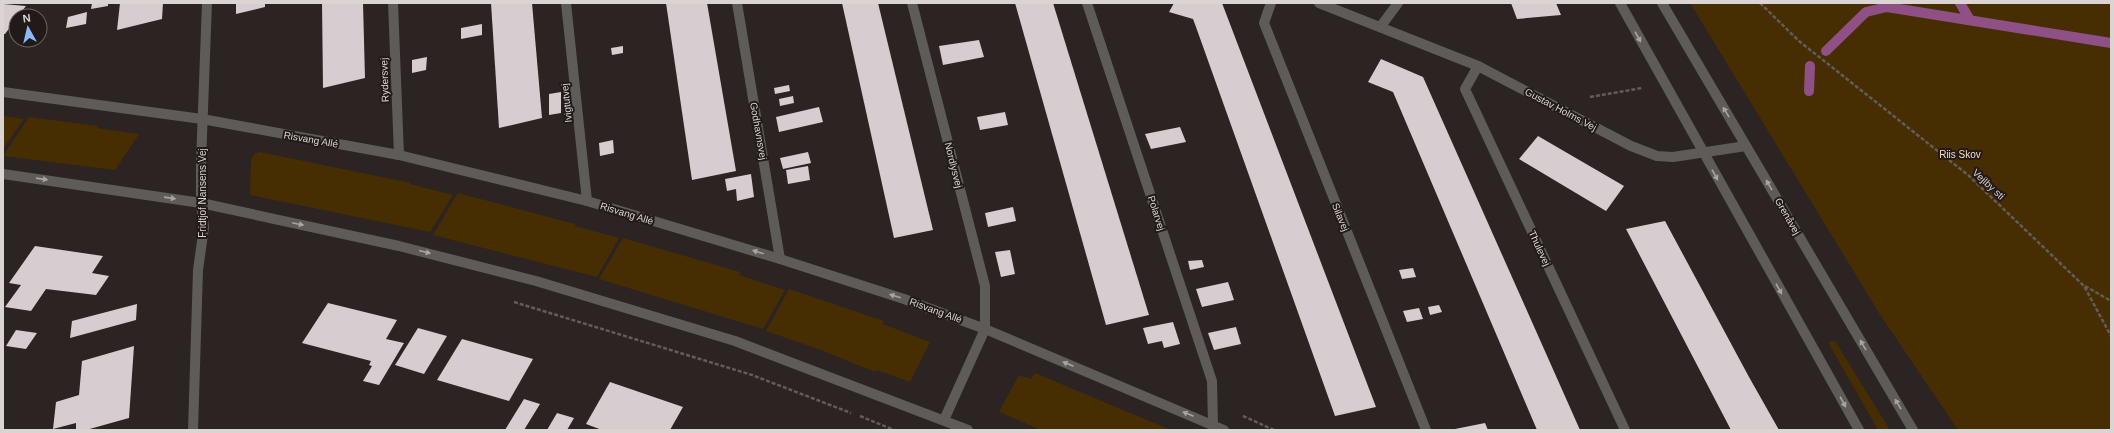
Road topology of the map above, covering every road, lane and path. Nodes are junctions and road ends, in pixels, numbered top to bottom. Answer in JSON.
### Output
{"nodes":[{"id":1,"x":206,"y":3,"type":"edge"},
{"id":2,"x":393,"y":3,"type":"edge"},
{"id":3,"x":566,"y":3,"type":"edge"},
{"id":4,"x":737,"y":3,"type":"edge"},
{"id":5,"x":912,"y":3,"type":"edge"},
{"id":6,"x":1087,"y":3,"type":"edge"},
{"id":7,"x":1271,"y":3,"type":"edge"},
{"id":8,"x":1319,"y":3,"type":"edge"},
{"id":9,"x":1398,"y":3,"type":"edge"},
{"id":10,"x":1620,"y":3,"type":"edge"},
{"id":11,"x":1662,"y":3,"type":"edge"},
{"id":12,"x":1760,"y":3,"type":"edge"},
{"id":13,"x":1381,"y":26,"type":"junction"},
{"id":14,"x":1478,"y":66,"type":"junction"},
{"id":15,"x":1664,"y":84,"type":"junction"},
{"id":16,"x":3,"y":92,"type":"edge"},
{"id":17,"x":1553,"y":104,"type":"junction"},
{"id":18,"x":202,"y":119,"type":"junction"},
{"id":19,"x":1746,"y":146,"type":"junction"},
{"id":20,"x":1703,"y":153,"type":"junction"},
{"id":21,"x":399,"y":155,"type":"junction"},
{"id":22,"x":3,"y":174,"type":"edge"},
{"id":23,"x":587,"y":201,"type":"junction"},
{"id":24,"x":201,"y":203,"type":"junction"},
{"id":25,"x":780,"y":259,"type":"junction"},
{"id":26,"x":2084,"y":286,"type":"junction"},
{"id":27,"x":510,"y":300,"type":"dead end"},
{"id":28,"x":2111,"y":301,"type":"edge"},
{"id":29,"x":985,"y":329,"type":"junction"},
{"id":30,"x":2111,"y":336,"type":"edge"},
{"id":31,"x":944,"y":420,"type":"junction"},
{"id":32,"x":1213,"y":425,"type":"junction"},
{"id":33,"x":193,"y":430,"type":"edge"},
{"id":34,"x":894,"y":430,"type":"edge"},
{"id":35,"x":968,"y":430,"type":"edge"},
{"id":36,"x":1224,"y":430,"type":"edge"},
{"id":37,"x":1426,"y":430,"type":"edge"},
{"id":38,"x":1625,"y":430,"type":"edge"},
{"id":39,"x":1859,"y":430,"type":"edge"},
{"id":40,"x":1913,"y":430,"type":"edge"}],
"edges":[{"from":1,"to":18,"type":"street","name":"Fridtjof Nansens Vej"},
{"from":2,"to":21,"type":"street","name":"Rydersvej"},
{"from":3,"to":23,"type":"street","name":"Ivigtutvej"},
{"from":4,"to":25,"type":"street","name":"Godhavnsvej"},
{"from":5,"to":29,"type":"street","name":"Nordlysvej"},
{"from":6,"to":32,"type":"street","name":"Polarvej"},
{"from":7,"to":37,"type":"street","name":"Silavej"},
{"from":8,"to":13,"type":"street","name":"Gustav Holms Vej"},
{"from":9,"to":13,"type":"street"},
{"from":10,"to":15,"type":"street","one_way":true},
{"from":19,"to":11,"type":"street","name":"Grenåvej","one_way":true},
{"from":12,"to":26,"type":"path","name":"Vejlby sti"},
{"from":13,"to":14,"type":"street","name":"Gustav Holms Vej"},
{"from":14,"to":17,"type":"street","name":"Gustav Holms Vej"},
{"from":14,"to":38,"type":"street","name":"Thulevej"},
{"from":15,"to":17,"type":"path"},
{"from":15,"to":20,"type":"street"},
{"from":16,"to":18,"type":"street","name":"Risvang Allé"},
{"from":17,"to":20,"type":"street","name":"Gustav Holms Vej"},
{"from":18,"to":21,"type":"street","name":"Risvang Allé"},
{"from":18,"to":24,"type":"street","name":"Fridtjof Nansens Vej"},
{"from":19,"to":20,"type":"street","name":"Gustav Holms Vej"},
{"from":40,"to":19,"type":"street","name":"Grenåvej","one_way":true},
{"from":20,"to":39,"type":"street","one_way":true},
{"from":21,"to":23,"type":"street","name":"Risvang Allé"},
{"from":22,"to":24,"type":"street","one_way":true},
{"from":25,"to":23,"type":"street","name":"Risvang Allé","one_way":true},
{"from":24,"to":31,"type":"street","one_way":true},
{"from":24,"to":33,"type":"street","name":"Fridtjof Nansens Vej"},
{"from":29,"to":25,"type":"street","name":"Risvang Allé","one_way":true},
{"from":26,"to":28,"type":"path"},
{"from":26,"to":30,"type":"path","name":"Vejlby sti"},
{"from":27,"to":34,"type":"path"},
{"from":29,"to":31,"type":"street"},
{"from":32,"to":29,"type":"street","name":"Risvang Allé","one_way":true},
{"from":31,"to":35,"type":"street"},
{"from":32,"to":36,"type":"street","name":"Risvang Allé"}]}
